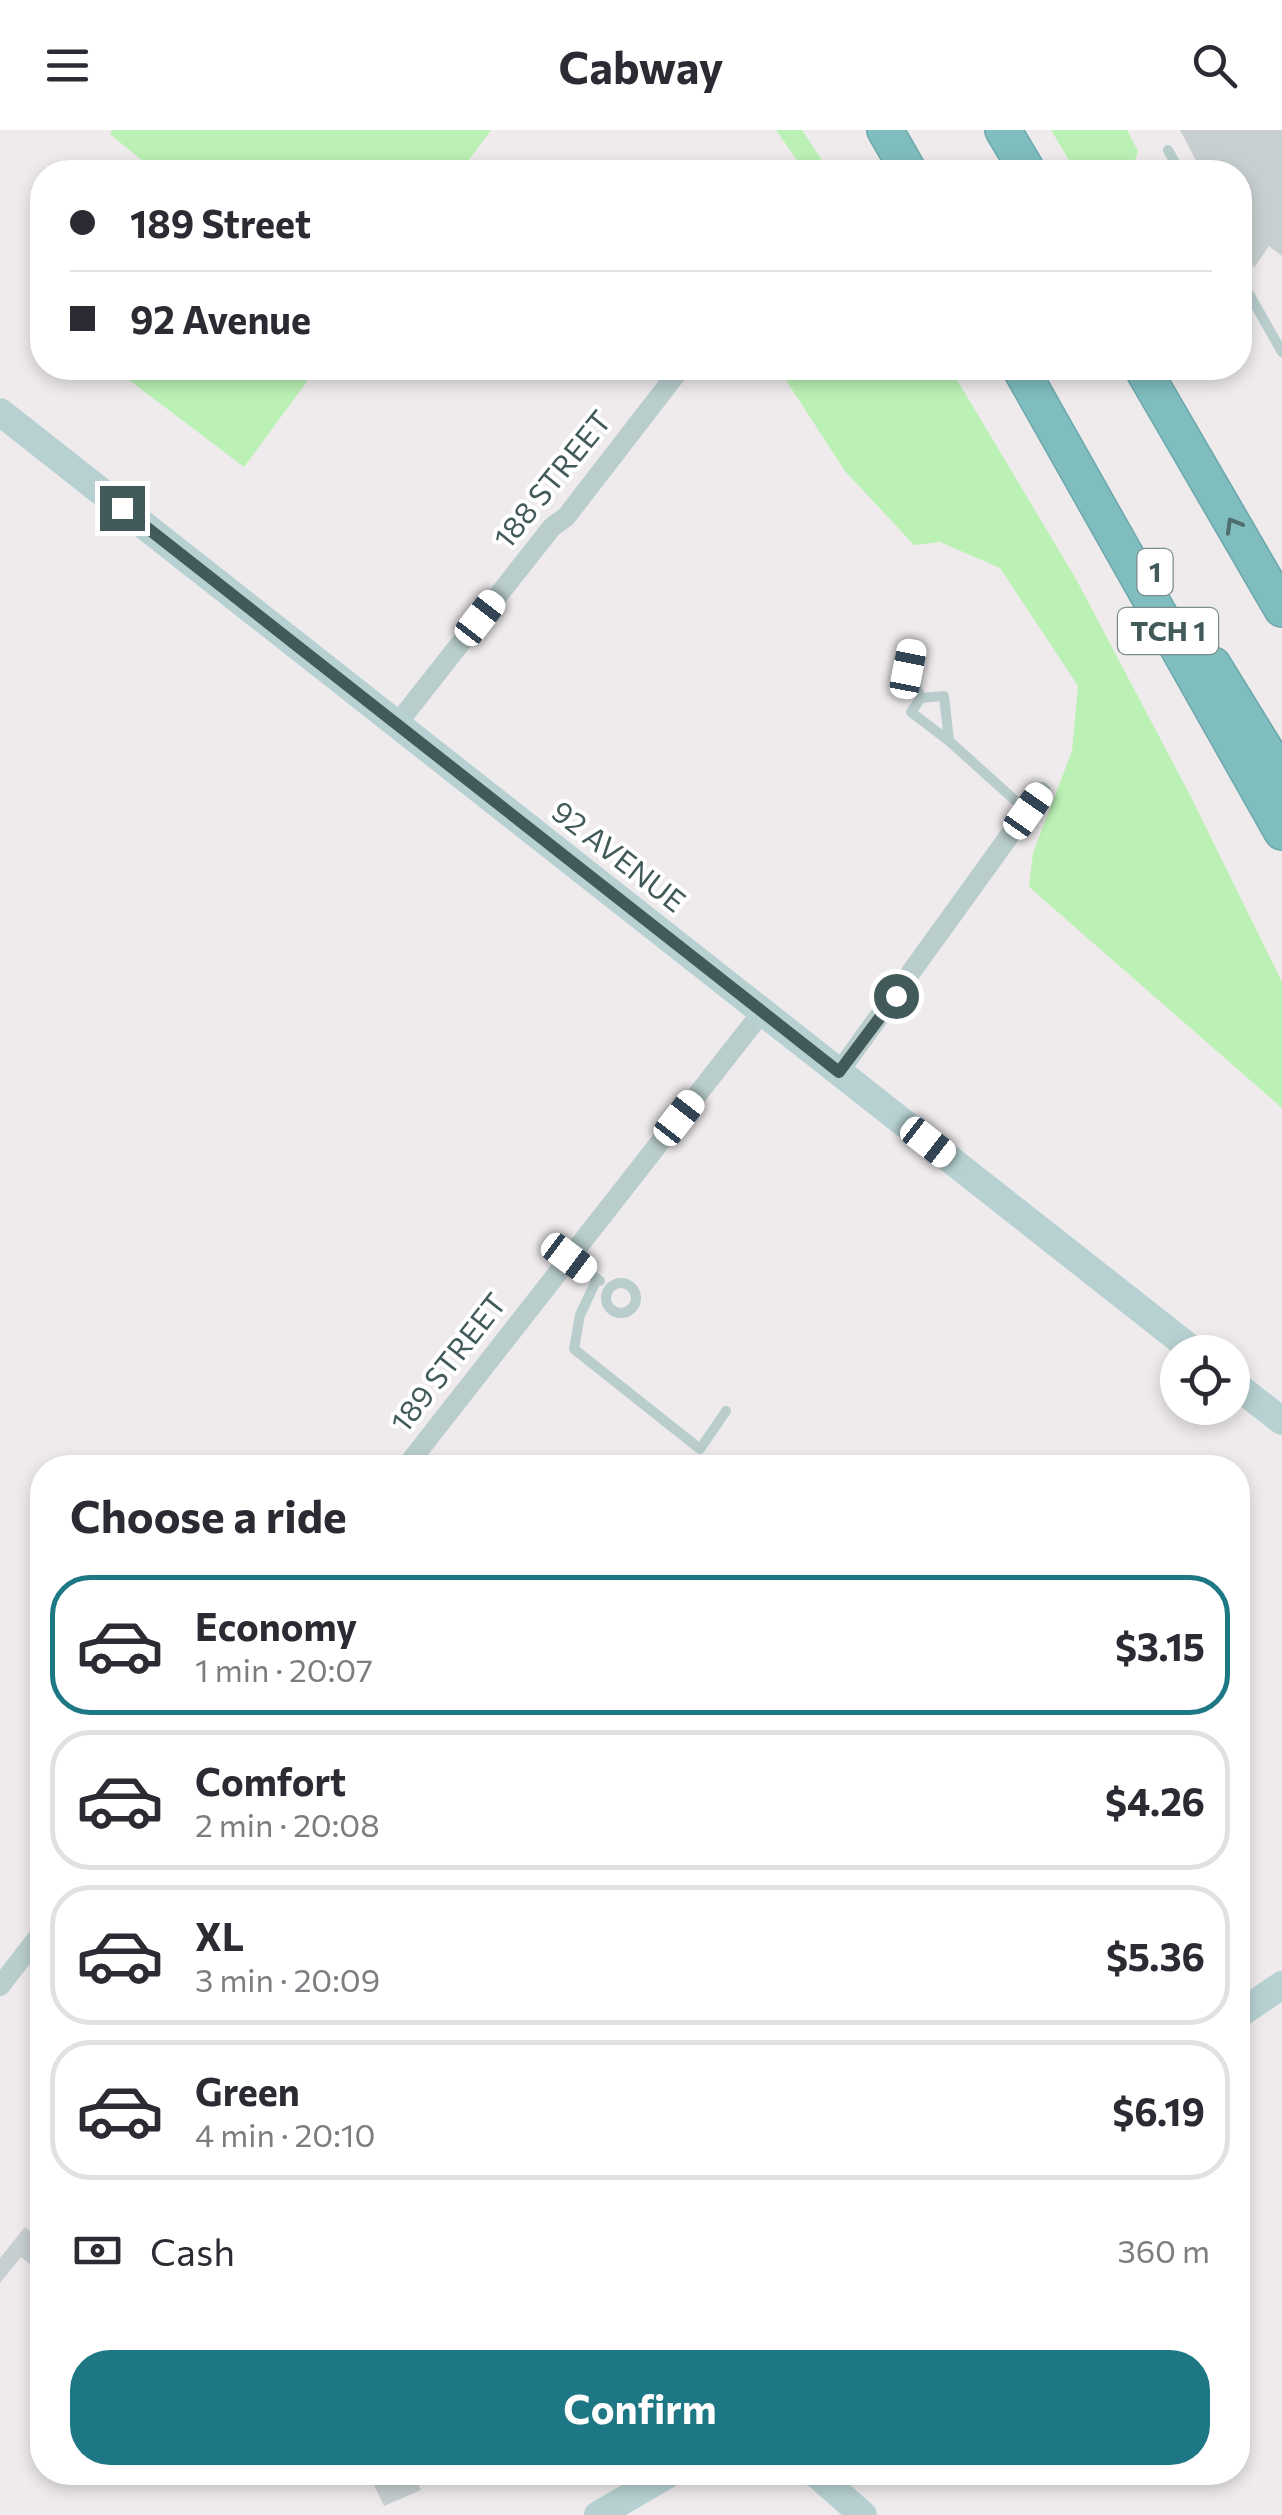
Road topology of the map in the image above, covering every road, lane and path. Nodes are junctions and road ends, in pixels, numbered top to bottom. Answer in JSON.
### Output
{"nodes":[{"id":1,"x":885,"y":130,"type":"edge"},
{"id":2,"x":1003,"y":130,"type":"edge"},
{"id":3,"x":1168,"y":150,"type":"dead end"},
{"id":4,"x":902,"y":160,"type":"edge"},
{"id":5,"x":1021,"y":160,"type":"edge"},
{"id":6,"x":1173,"y":160,"type":"edge"},
{"id":7,"x":1252,"y":299,"type":"edge"},
{"id":8,"x":1282,"y":352,"type":"edge"},
{"id":9,"x":673,"y":380,"type":"edge"},
{"id":10,"x":1030,"y":380,"type":"edge"},
{"id":11,"x":1149,"y":380,"type":"edge"},
{"id":12,"x":0,"y":412,"type":"edge"},
{"id":13,"x":1282,"y":609,"type":"edge"},
{"id":14,"x":913,"y":644,"type":"dead end"},
{"id":15,"x":921,"y":698,"type":"junction"},
{"id":16,"x":397,"y":724,"type":"junction"},
{"id":17,"x":949,"y":741,"type":"junction"},
{"id":18,"x":1270,"y":785,"type":"edge"},
{"id":19,"x":1041,"y":792,"type":"dead end"},
{"id":20,"x":1028,"y":811,"type":"junction"},
{"id":21,"x":1282,"y":832,"type":"edge"},
{"id":22,"x":1282,"y":855,"type":"edge"},
{"id":23,"x":762,"y":1012,"type":"junction"},
{"id":24,"x":839,"y":1072,"type":"junction"},
{"id":25,"x":569,"y":1258,"type":"junction"},
{"id":26,"x":597,"y":1279,"type":"junction"},
{"id":27,"x":610,"y":1288,"type":"dead end"},
{"id":28,"x":1173,"y":1335,"type":"edge"},
{"id":29,"x":1250,"y":1396,"type":"edge"},
{"id":30,"x":726,"y":1412,"type":"dead end"},
{"id":31,"x":1282,"y":1421,"type":"edge"},
{"id":32,"x":415,"y":1455,"type":"edge"},
{"id":33,"x":30,"y":1947,"type":"edge"},
{"id":34,"x":0,"y":1986,"type":"edge"},
{"id":35,"x":1275,"y":1989,"type":"edge"},
{"id":36,"x":1250,"y":2007,"type":"edge"},
{"id":37,"x":650,"y":2485,"type":"edge"},
{"id":38,"x":829,"y":2485,"type":"edge"},
{"id":39,"x":598,"y":2515,"type":"edge"},
{"id":40,"x":863,"y":2515,"type":"edge"}],
"edges":[{"from":1,"to":4,"type":"highway"},
{"from":2,"to":5,"type":"highway"},
{"from":3,"to":6,"type":"lane"},
{"from":7,"to":8,"type":"lane"},
{"from":9,"to":16,"type":"street","name":"188 STREET"},
{"from":10,"to":18,"type":"highway","number":"TCH 1"},
{"from":13,"to":11,"type":"highway","one_way":true},
{"from":12,"to":16,"type":"street","name":"92 AVENUE"},
{"from":14,"to":15,"type":"lane"},
{"from":15,"to":17,"type":"lane"},
{"from":15,"to":17,"type":"lane"},
{"from":16,"to":23,"type":"street","name":"92 AVENUE"},
{"from":17,"to":20,"type":"lane"},
{"from":18,"to":21,"type":"highway","number":"TCH 1"},
{"from":18,"to":22,"type":"highway"},
{"from":19,"to":20,"type":"street"},
{"from":20,"to":24,"type":"street"},
{"from":23,"to":24,"type":"street","name":"92 AVENUE"},
{"from":23,"to":25,"type":"street","name":"189 STREET"},
{"from":24,"to":28,"type":"street","name":"92 AVENUE"},
{"from":25,"to":26,"type":"lane"},
{"from":25,"to":32,"type":"street","name":"189 STREET"},
{"from":26,"to":27,"type":"lane"},
{"from":26,"to":30,"type":"lane"},
{"from":29,"to":31,"type":"street"},
{"from":33,"to":34,"type":"street"},
{"from":35,"to":36,"type":"street"},
{"from":37,"to":39,"type":"street"},
{"from":38,"to":40,"type":"street"}]}
